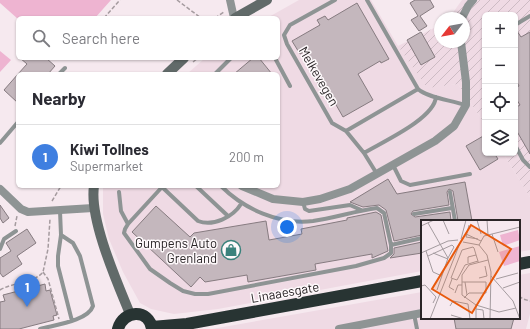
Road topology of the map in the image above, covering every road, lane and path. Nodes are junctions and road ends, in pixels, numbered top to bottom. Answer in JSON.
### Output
{"nodes":[{"id":1,"x":120,"y":0,"type":"edge"},
{"id":2,"x":177,"y":0,"type":"edge"},
{"id":3,"x":267,"y":0,"type":"edge"},
{"id":4,"x":335,"y":0,"type":"edge"},
{"id":5,"x":367,"y":0,"type":"edge"},
{"id":6,"x":468,"y":2,"type":"edge"},
{"id":7,"x":230,"y":4,"type":"edge"},
{"id":8,"x":464,"y":12,"type":"edge"},
{"id":9,"x":106,"y":16,"type":"edge"},
{"id":10,"x":198,"y":16,"type":"edge"},
{"id":11,"x":217,"y":16,"type":"edge"},
{"id":12,"x":234,"y":16,"type":"edge"},
{"id":13,"x":239,"y":16,"type":"edge"},
{"id":14,"x":530,"y":16,"type":"edge"},
{"id":15,"x":518,"y":23,"type":"edge"},
{"id":16,"x":462,"y":48,"type":"edge"},
{"id":17,"x":182,"y":60,"type":"edge"},
{"id":18,"x":229,"y":60,"type":"edge"},
{"id":19,"x":276,"y":60,"type":"edge"},
{"id":20,"x":64,"y":68,"type":"dead end"},
{"id":21,"x":61,"y":72,"type":"edge"},
{"id":22,"x":169,"y":72,"type":"edge"},
{"id":23,"x":217,"y":72,"type":"edge"},
{"id":24,"x":290,"y":86,"type":"dead end"},
{"id":25,"x":418,"y":89,"type":"junction"},
{"id":26,"x":436,"y":97,"type":"junction"},
{"id":27,"x":466,"y":105,"type":"junction"},
{"id":28,"x":16,"y":124,"type":"edge"},
{"id":29,"x":346,"y":131,"type":"junction"},
{"id":30,"x":0,"y":143,"type":"edge"},
{"id":31,"x":518,"y":151,"type":"edge"},
{"id":32,"x":364,"y":153,"type":"junction"},
{"id":33,"x":392,"y":165,"type":"junction"},
{"id":34,"x":530,"y":167,"type":"edge"},
{"id":35,"x":377,"y":174,"type":"junction"},
{"id":36,"x":470,"y":174,"type":"dead end"},
{"id":37,"x":60,"y":188,"type":"edge"},
{"id":38,"x":94,"y":188,"type":"edge"},
{"id":39,"x":161,"y":188,"type":"edge"},
{"id":40,"x":163,"y":188,"type":"edge"},
{"id":41,"x":198,"y":188,"type":"edge"},
{"id":42,"x":223,"y":188,"type":"edge"},
{"id":43,"x":247,"y":188,"type":"edge"},
{"id":44,"x":0,"y":189,"type":"edge"},
{"id":45,"x":119,"y":192,"type":"dead end"},
{"id":46,"x":450,"y":192,"type":"dead end"},
{"id":47,"x":303,"y":202,"type":"junction"},
{"id":48,"x":52,"y":204,"type":"dead end"},
{"id":49,"x":241,"y":204,"type":"junction"},
{"id":50,"x":93,"y":208,"type":"junction"},
{"id":51,"x":452,"y":208,"type":"junction"},
{"id":52,"x":21,"y":209,"type":"junction"},
{"id":53,"x":361,"y":210,"type":"junction"},
{"id":54,"x":60,"y":211,"type":"junction"},
{"id":55,"x":414,"y":214,"type":"dead end"},
{"id":56,"x":228,"y":216,"type":"junction"},
{"id":57,"x":50,"y":219,"type":"dead end"},
{"id":58,"x":454,"y":220,"type":"edge"},
{"id":59,"x":128,"y":224,"type":"junction"},
{"id":60,"x":16,"y":231,"type":"joint"},
{"id":61,"x":61,"y":235,"type":"junction"},
{"id":62,"x":421,"y":238,"type":"edge"},
{"id":63,"x":392,"y":244,"type":"junction"},
{"id":64,"x":0,"y":249,"type":"edge"},
{"id":65,"x":530,"y":262,"type":"edge"},
{"id":66,"x":520,"y":264,"type":"edge"},
{"id":67,"x":43,"y":272,"type":"junction"},
{"id":68,"x":421,"y":281,"type":"edge"},
{"id":69,"x":0,"y":290,"type":"edge"},
{"id":70,"x":520,"y":296,"type":"edge"},
{"id":71,"x":530,"y":301,"type":"edge"},
{"id":72,"x":130,"y":314,"type":"junction"},
{"id":73,"x":418,"y":314,"type":"edge"},
{"id":74,"x":72,"y":321,"type":"junction"},
{"id":75,"x":60,"y":324,"type":"junction"},
{"id":76,"x":152,"y":328,"type":"edge"},
{"id":77,"x":40,"y":329,"type":"edge"},
{"id":78,"x":118,"y":329,"type":"edge"},
{"id":79,"x":339,"y":329,"type":"edge"},
{"id":80,"x":417,"y":329,"type":"edge"}],
"edges":[{"from":1,"to":9,"type":"path"},
{"from":2,"to":10,"type":"path"},
{"from":3,"to":13,"type":"street"},
{"from":4,"to":29,"type":"lane","name":"Melkevegen"},
{"from":5,"to":25,"type":"lane"},
{"from":6,"to":8,"type":"street"},
{"from":7,"to":11,"type":"path"},
{"from":7,"to":12,"type":"street"},
{"from":14,"to":15,"type":"lane"},
{"from":16,"to":27,"type":"street"},
{"from":17,"to":22,"type":"street"},
{"from":18,"to":23,"type":"lane"},
{"from":19,"to":24,"type":"lane"},
{"from":20,"to":21,"type":"lane"},
{"from":25,"to":26,"type":"lane"},
{"from":25,"to":29,"type":"lane"},
{"from":26,"to":27,"type":"lane"},
{"from":26,"to":32,"type":"lane"},
{"from":27,"to":33,"type":"street"},
{"from":28,"to":30,"type":"lane"},
{"from":29,"to":32,"type":"lane","name":"Melkevegen"},
{"from":31,"to":34,"type":"lane"},
{"from":32,"to":35,"type":"lane","name":"Melkevegen"},
{"from":33,"to":35,"type":"street"},
{"from":33,"to":36,"type":"lane"},
{"from":35,"to":47,"type":"street"},
{"from":37,"to":48,"type":"path"},
{"from":38,"to":50,"type":"street"},
{"from":39,"to":59,"type":"lane"},
{"from":40,"to":56,"type":"lane"},
{"from":41,"to":56,"type":"lane"},
{"from":42,"to":49,"type":"lane"},
{"from":43,"to":47,"type":"street"},
{"from":44,"to":52,"type":"street"},
{"from":45,"to":59,"type":"lane"},
{"from":46,"to":51,"type":"lane"},
{"from":47,"to":53,"type":"lane"},
{"from":49,"to":53,"type":"lane"},
{"from":49,"to":56,"type":"lane"},
{"from":50,"to":54,"type":"street"},
{"from":50,"to":72,"type":"street"},
{"from":51,"to":55,"type":"lane"},
{"from":51,"to":58,"type":"lane"},
{"from":52,"to":54,"type":"street"},
{"from":52,"to":60,"type":"path"},
{"from":53,"to":63,"type":"lane"},
{"from":54,"to":61,"type":"lane"},
{"from":57,"to":67,"type":"path"},
{"from":59,"to":63,"type":"lane"},
{"from":60,"to":64,"type":"lane"},
{"from":61,"to":74,"type":"lane"},
{"from":61,"to":74,"type":"lane"},
{"from":62,"to":63,"type":"lane"},
{"from":65,"to":66,"type":"highway"},
{"from":67,"to":69,"type":"path"},
{"from":67,"to":75,"type":"path"},
{"from":68,"to":76,"type":"highway","name":"Linaaesgate"},
{"from":70,"to":71,"type":"path"},
{"from":72,"to":76,"type":"highway"},
{"from":72,"to":78,"type":"highway"},
{"from":73,"to":79,"type":"street"},
{"from":73,"to":80,"type":"lane"},
{"from":74,"to":75,"type":"lane"},
{"from":75,"to":77,"type":"lane"}]}
